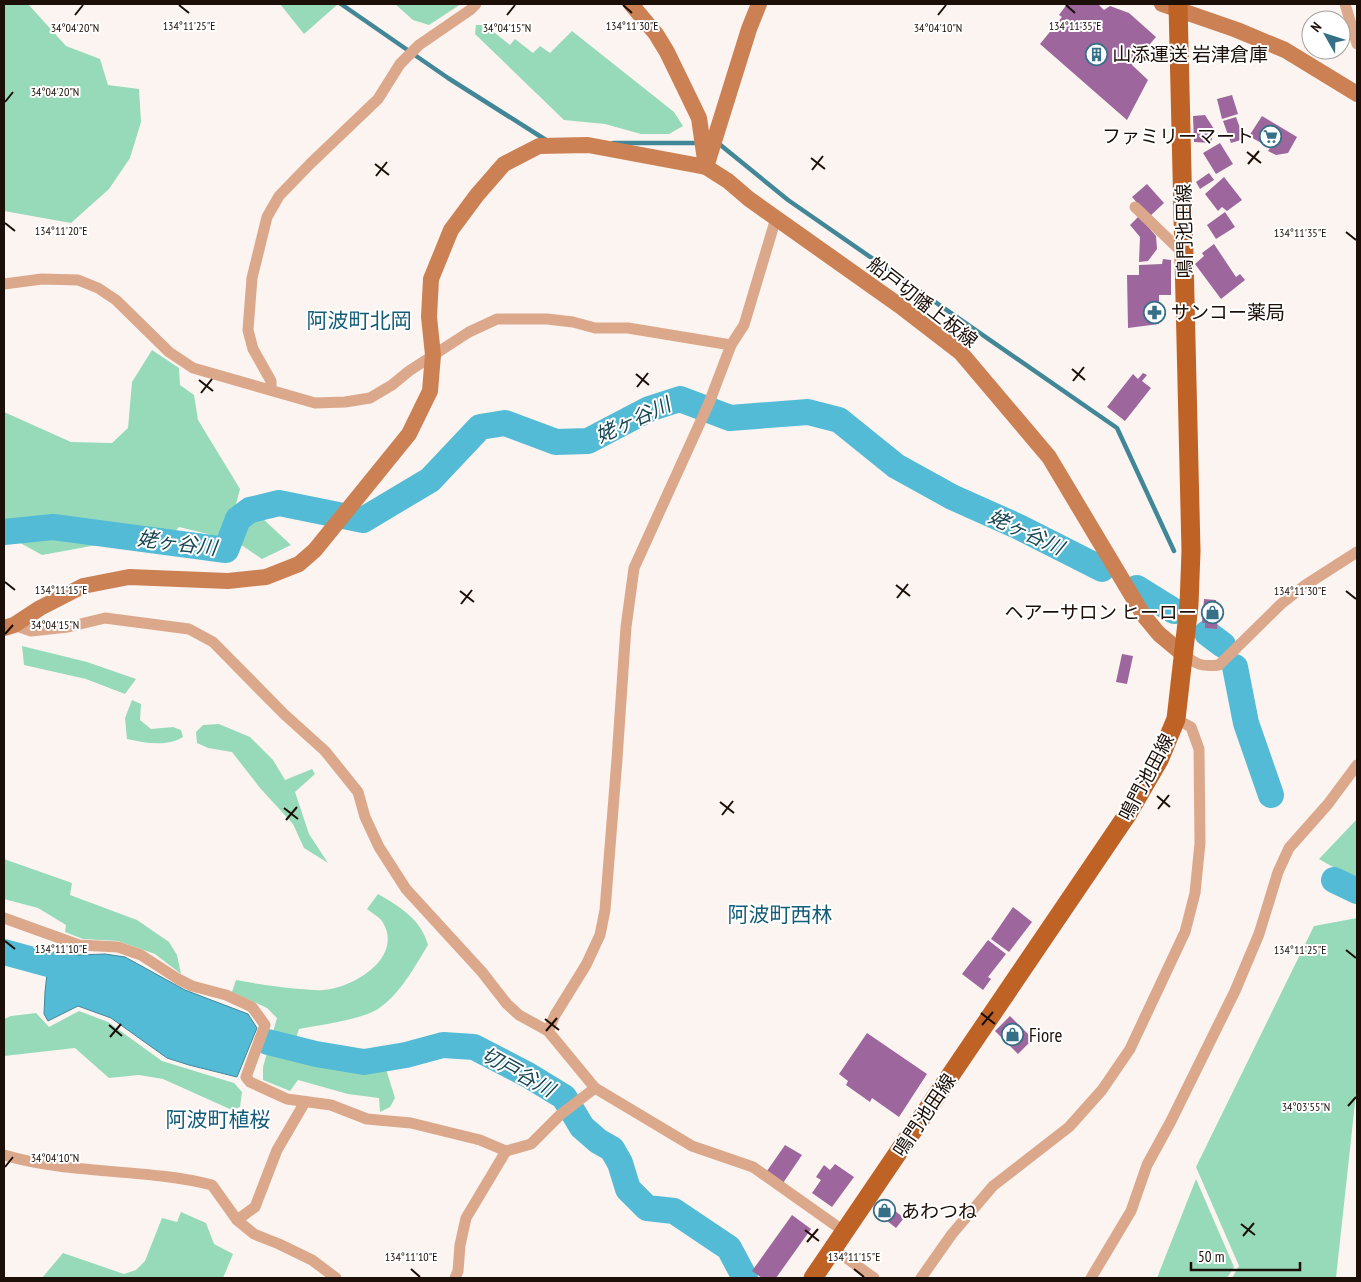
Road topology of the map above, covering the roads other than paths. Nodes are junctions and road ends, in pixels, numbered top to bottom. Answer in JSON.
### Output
{"nodes":[{"id":1,"x":476,"y":4,"type":"edge"},
{"id":2,"x":630,"y":4,"type":"edge"},
{"id":3,"x":759,"y":4,"type":"edge"},
{"id":4,"x":1345,"y":4,"type":"edge"},
{"id":5,"x":1173,"y":6,"type":"edge"},
{"id":6,"x":1357,"y":44,"type":"edge"},
{"id":7,"x":1357,"y":94,"type":"edge"},
{"id":8,"x":706,"y":167,"type":"junction"},
{"id":9,"x":1135,"y":207,"type":"dead end"},
{"id":10,"x":776,"y":218,"type":"junction"},
{"id":11,"x":1185,"y":255,"type":"junction"},
{"id":12,"x":4,"y":284,"type":"edge"},
{"id":13,"x":731,"y":345,"type":"junction"},
{"id":14,"x":433,"y":355,"type":"junction"},
{"id":15,"x":271,"y":390,"type":"junction"},
{"id":16,"x":1357,"y":552,"type":"edge"},
{"id":17,"x":9,"y":626,"type":"edge"},
{"id":18,"x":1183,"y":654,"type":"junction"},
{"id":19,"x":1176,"y":719,"type":"junction"},
{"id":20,"x":1357,"y":765,"type":"edge"},
{"id":21,"x":4,"y":918,"type":"edge"},
{"id":22,"x":548,"y":1031,"type":"junction"},
{"id":23,"x":595,"y":1088,"type":"junction"},
{"id":24,"x":305,"y":1102,"type":"junction"},
{"id":25,"x":506,"y":1151,"type":"junction"},
{"id":26,"x":4,"y":1154,"type":"edge"},
{"id":27,"x":237,"y":1220,"type":"junction"},
{"id":28,"x":845,"y":1232,"type":"junction"},
{"id":29,"x":834,"y":1249,"type":"junction"},
{"id":30,"x":336,"y":1278,"type":"edge"},
{"id":31,"x":455,"y":1278,"type":"edge"},
{"id":32,"x":814,"y":1278,"type":"edge"},
{"id":33,"x":874,"y":1278,"type":"edge"},
{"id":34,"x":920,"y":1278,"type":"edge"},
{"id":35,"x":1091,"y":1278,"type":"edge"}],
"edges":[{"from":1,"to":15,"type":"street"},
{"from":2,"to":8,"type":"street"},
{"from":3,"to":8,"type":"street"},
{"from":4,"to":6,"type":"street"},
{"from":5,"to":7,"type":"street"},
{"from":5,"to":11,"type":"main road","name":"鳴門池田線"},
{"from":8,"to":10,"type":"street","name":"船戸切幡上板線"},
{"from":8,"to":14,"type":"street"},
{"from":9,"to":11,"type":"street"},
{"from":10,"to":13,"type":"street"},
{"from":10,"to":18,"type":"street","name":"船戸切幡上板線"},
{"from":11,"to":18,"type":"main road","name":"鳴門池田線"},
{"from":12,"to":15,"type":"street"},
{"from":13,"to":14,"type":"street"},
{"from":13,"to":22,"type":"street"},
{"from":14,"to":15,"type":"street"},
{"from":14,"to":17,"type":"street"},
{"from":16,"to":18,"type":"street"},
{"from":17,"to":22,"type":"street"},
{"from":18,"to":19,"type":"main road","name":"鳴門池田線"},
{"from":19,"to":28,"type":"main road","name":"鳴門池田線"},
{"from":19,"to":34,"type":"street"},
{"from":20,"to":35,"type":"street"},
{"from":21,"to":24,"type":"street"},
{"from":22,"to":23,"type":"street"},
{"from":23,"to":25,"type":"street"},
{"from":23,"to":28,"type":"street"},
{"from":24,"to":25,"type":"street"},
{"from":24,"to":27,"type":"street"},
{"from":25,"to":31,"type":"street"},
{"from":26,"to":27,"type":"street"},
{"from":27,"to":30,"type":"street"},
{"from":28,"to":29,"type":"main road","name":"鳴門池田線"},
{"from":29,"to":32,"type":"main road","name":"鳴門池田線"},
{"from":29,"to":33,"type":"street"}]}
